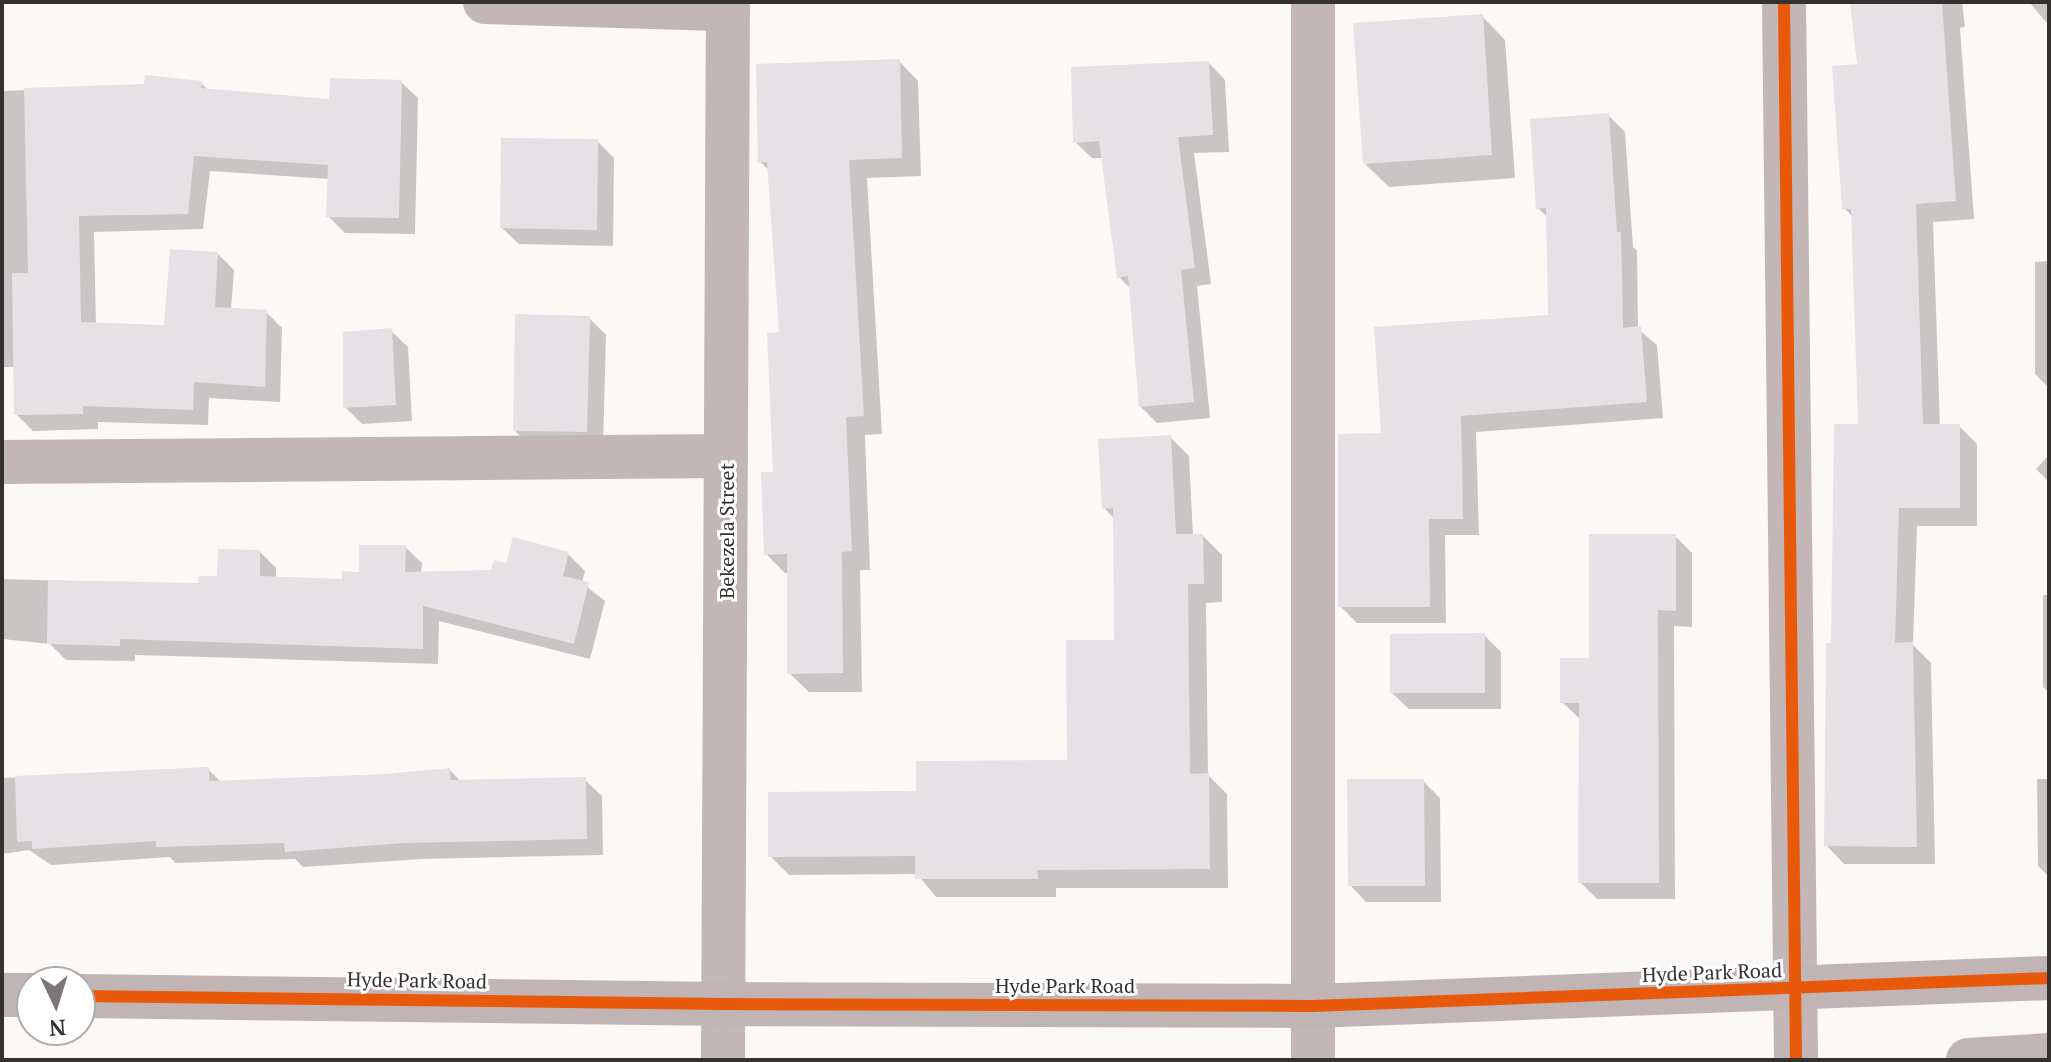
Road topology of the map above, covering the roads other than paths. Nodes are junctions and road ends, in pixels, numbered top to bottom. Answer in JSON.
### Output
{"nodes":[{"id":1,"x":485,"y":2,"type":"edge"},
{"id":2,"x":1313,"y":2,"type":"edge"},
{"id":3,"x":1784,"y":2,"type":"edge"},
{"id":4,"x":728,"y":6,"type":"edge"},
{"id":5,"x":726,"y":456,"type":"junction"},
{"id":6,"x":2,"y":462,"type":"edge"},
{"id":7,"x":2049,"y":978,"type":"edge"},
{"id":8,"x":1796,"y":989,"type":"junction"},
{"id":9,"x":96,"y":996,"type":"edge"},
{"id":10,"x":724,"y":1004,"type":"junction"},
{"id":11,"x":1313,"y":1006,"type":"junction"},
{"id":12,"x":2049,"y":1055,"type":"edge"},
{"id":13,"x":723,"y":1060,"type":"edge"},
{"id":14,"x":1313,"y":1060,"type":"edge"},
{"id":15,"x":1796,"y":1060,"type":"edge"},
{"id":16,"x":1968,"y":1060,"type":"edge"}],
"edges":[{"from":1,"to":4,"type":"street"},
{"from":2,"to":11,"type":"street"},
{"from":3,"to":8,"type":"street"},
{"from":4,"to":5,"type":"street","name":"Bekezela Street"},
{"from":5,"to":6,"type":"street"},
{"from":5,"to":10,"type":"street","name":"Bekezela Street"},
{"from":7,"to":8,"type":"street","name":"Hyde Park Road"},
{"from":8,"to":11,"type":"street","name":"Hyde Park Road"},
{"from":8,"to":15,"type":"street"},
{"from":9,"to":10,"type":"street","name":"Hyde Park Road"},
{"from":10,"to":11,"type":"street","name":"Hyde Park Road"},
{"from":10,"to":13,"type":"street","name":"Bekezela Street"},
{"from":11,"to":14,"type":"street"},
{"from":12,"to":16,"type":"street"}]}
